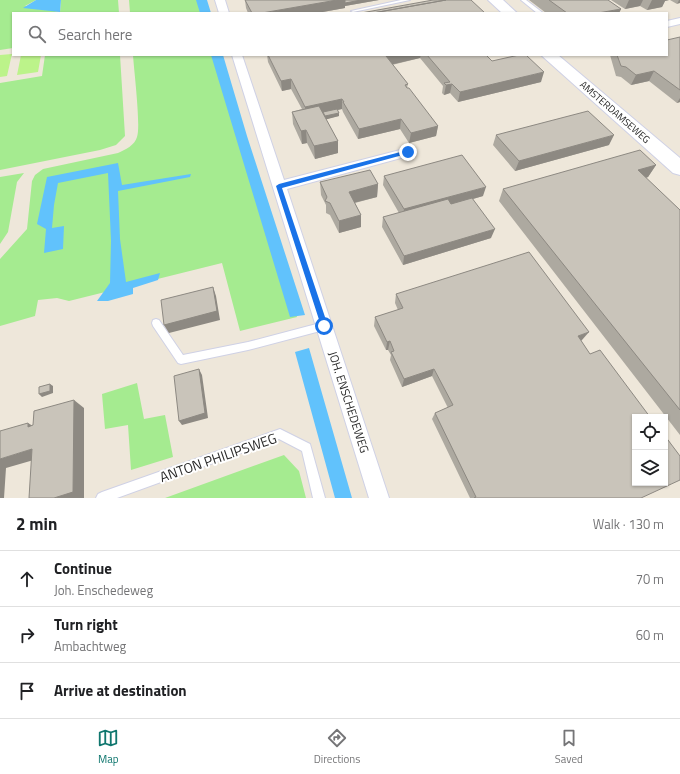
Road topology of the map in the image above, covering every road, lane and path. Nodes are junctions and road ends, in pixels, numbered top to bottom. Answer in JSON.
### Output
{"nodes":[{"id":1,"x":220,"y":0,"type":"edge"},
{"id":2,"x":408,"y":0,"type":"edge"},
{"id":3,"x":486,"y":0,"type":"edge"},
{"id":4,"x":495,"y":0,"type":"edge"},
{"id":5,"x":523,"y":0,"type":"edge"},
{"id":6,"x":353,"y":11,"type":"dead end"},
{"id":7,"x":224,"y":12,"type":"edge"},
{"id":8,"x":500,"y":12,"type":"edge"},
{"id":9,"x":509,"y":12,"type":"edge"},
{"id":10,"x":539,"y":12,"type":"edge"},
{"id":11,"x":680,"y":21,"type":"edge"},
{"id":12,"x":668,"y":24,"type":"edge"},
{"id":13,"x":237,"y":56,"type":"edge"},
{"id":14,"x":550,"y":56,"type":"edge"},
{"id":15,"x":560,"y":56,"type":"edge"},
{"id":16,"x":408,"y":152,"type":"dead end"},
{"id":17,"x":680,"y":159,"type":"edge"},
{"id":18,"x":680,"y":168,"type":"edge"},
{"id":19,"x":279,"y":186,"type":"junction"},
{"id":20,"x":156,"y":323,"type":"dead end"},
{"id":21,"x":324,"y":326,"type":"junction"},
{"id":22,"x":102,"y":498,"type":"edge"},
{"id":23,"x":319,"y":498,"type":"edge"},
{"id":24,"x":379,"y":498,"type":"edge"}],
"edges":[{"from":1,"to":7,"type":"street"},
{"from":2,"to":6,"type":"lane"},
{"from":3,"to":8,"type":"street"},
{"from":4,"to":9,"type":"street"},
{"from":5,"to":10,"type":"lane"},
{"from":11,"to":12,"type":"street"},
{"from":13,"to":19,"type":"street","name":"JOH. ENSCHEDEWEG"},
{"from":14,"to":18,"type":"street","name":"AMSTERDAMSEWEG"},
{"from":15,"to":17,"type":"street","name":"AMSTERDAMSEWEG"},
{"from":16,"to":19,"type":"street"},
{"from":19,"to":21,"type":"street","name":"JOH. ENSCHEDEWEG"},
{"from":20,"to":21,"type":"lane"},
{"from":21,"to":24,"type":"street","name":"JOH. ENSCHEDEWEG"},
{"from":22,"to":23,"type":"lane","name":"ANTON PHILIPSWEG"}]}
